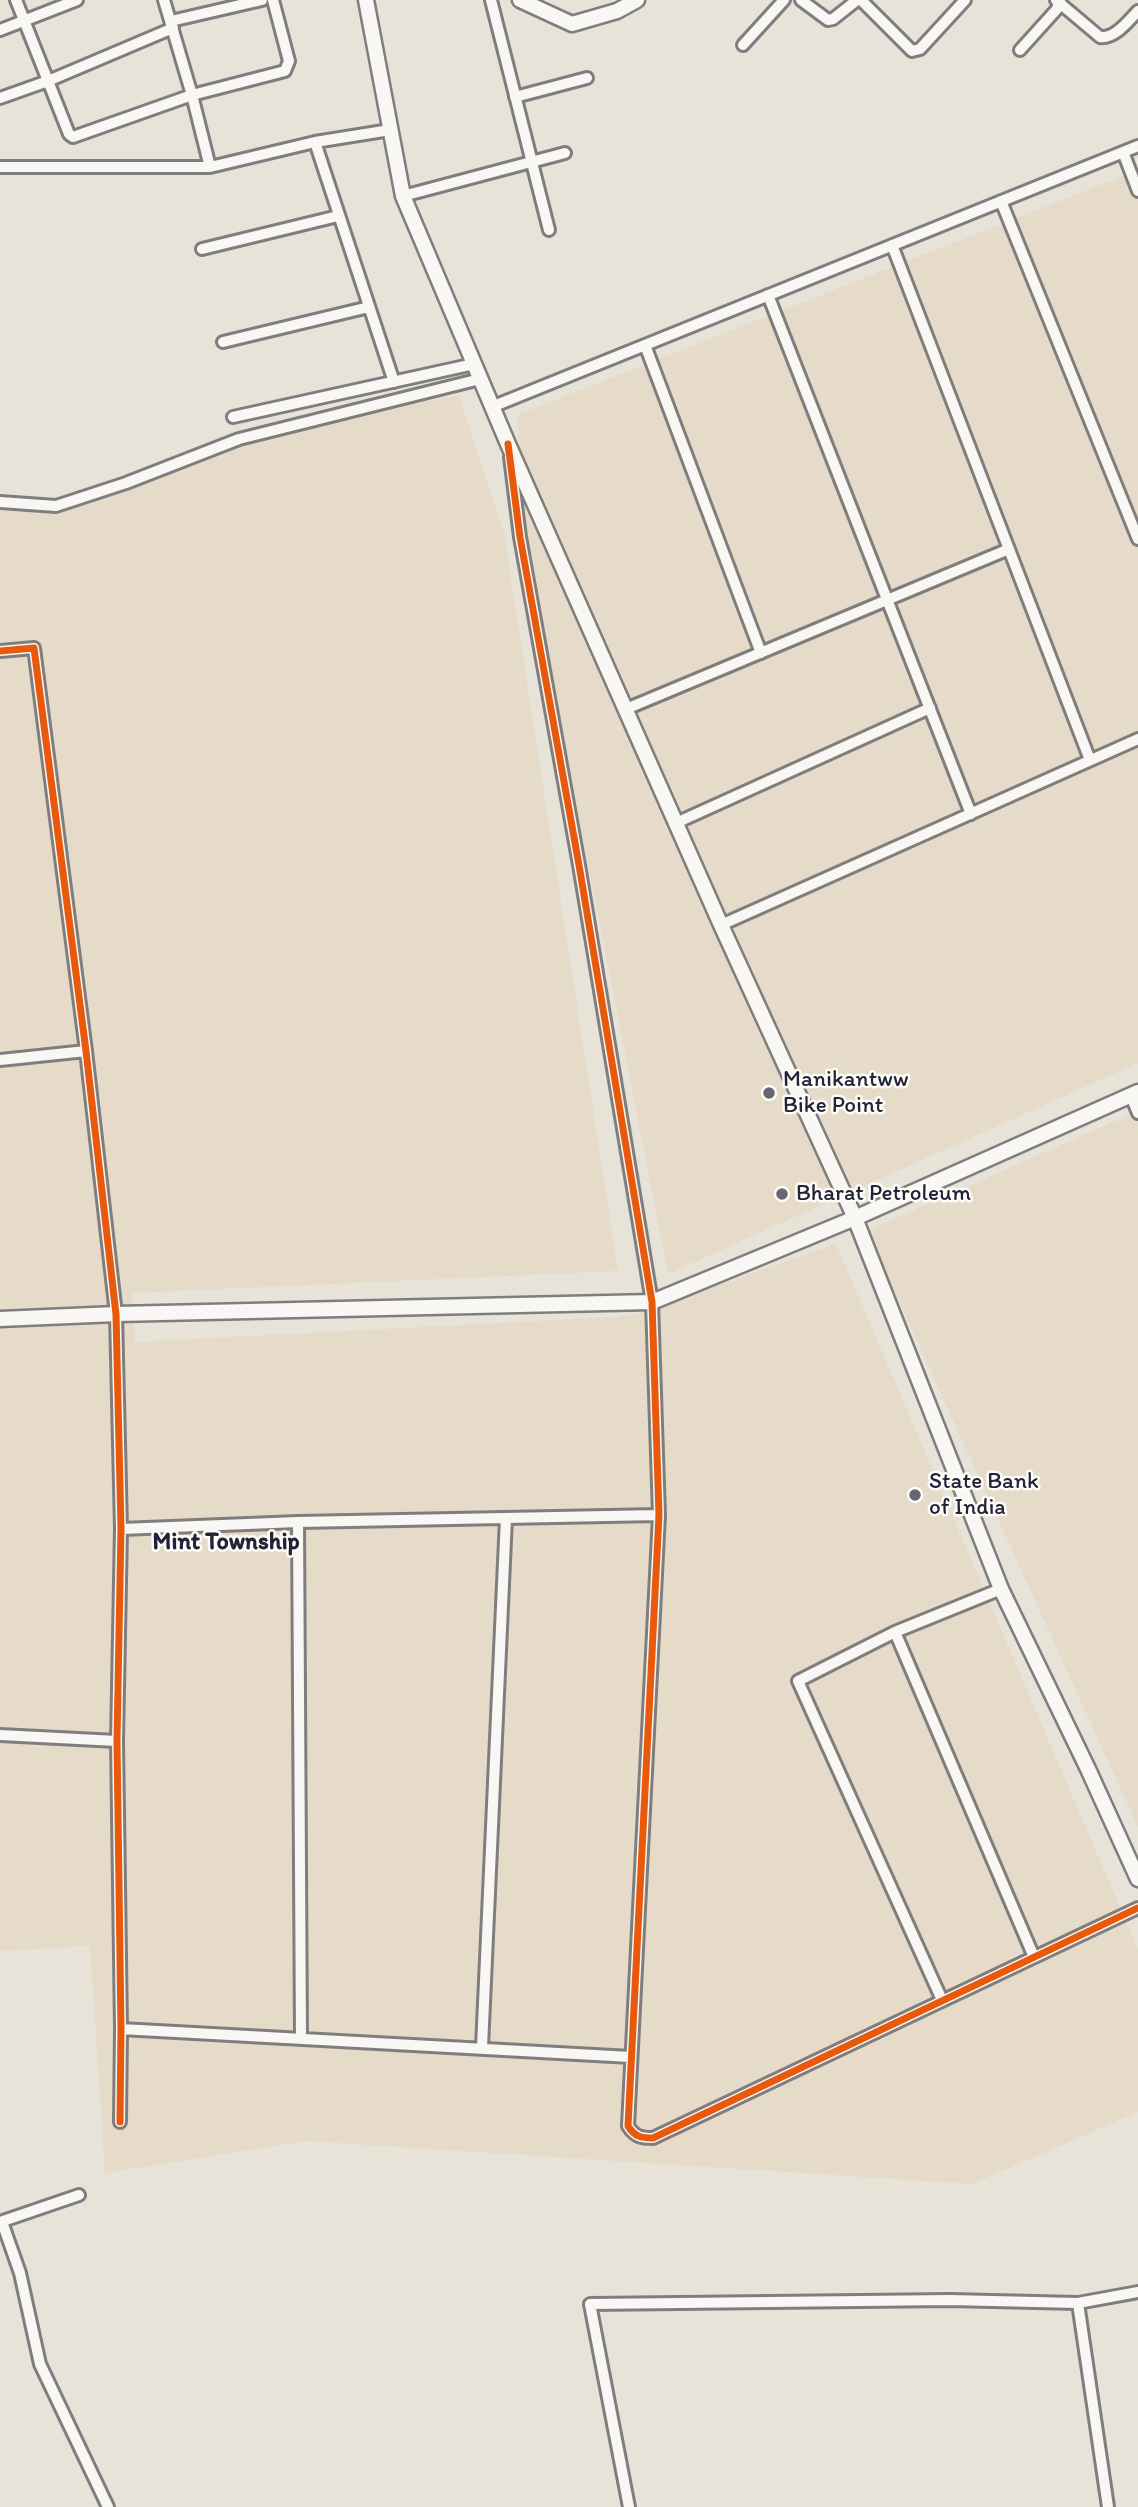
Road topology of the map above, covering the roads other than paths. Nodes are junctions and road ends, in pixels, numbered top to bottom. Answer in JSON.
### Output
{"nodes":[{"id":1,"x":16,"y":0,"type":"edge"},
{"id":2,"x":77,"y":0,"type":"edge"},
{"id":3,"x":164,"y":0,"type":"edge"},
{"id":4,"x":262,"y":0,"type":"edge"},
{"id":5,"x":273,"y":0,"type":"edge"},
{"id":6,"x":366,"y":0,"type":"edge"},
{"id":7,"x":491,"y":0,"type":"edge"},
{"id":8,"x":520,"y":0,"type":"edge"},
{"id":9,"x":637,"y":0,"type":"edge"},
{"id":10,"x":784,"y":0,"type":"edge"},
{"id":11,"x":801,"y":0,"type":"edge"},
{"id":12,"x":859,"y":0,"type":"edge"},
{"id":13,"x":965,"y":0,"type":"edge"},
{"id":14,"x":1059,"y":1,"type":"edge"},
{"id":15,"x":1138,"y":11,"type":"edge"},
{"id":16,"x":24,"y":22,"type":"junction"},
{"id":17,"x":172,"y":24,"type":"junction"},
{"id":18,"x":0,"y":30,"type":"edge"},
{"id":19,"x":743,"y":45,"type":"dead end"},
{"id":20,"x":1020,"y":50,"type":"dead end"},
{"id":21,"x":587,"y":78,"type":"dead end"},
{"id":22,"x":48,"y":81,"type":"junction"},
{"id":23,"x":192,"y":95,"type":"junction"},
{"id":24,"x":515,"y":97,"type":"junction"},
{"id":25,"x":0,"y":98,"type":"edge"},
{"id":26,"x":390,"y":130,"type":"junction"},
{"id":27,"x":316,"y":142,"type":"junction"},
{"id":28,"x":1138,"y":146,"type":"edge"},
{"id":29,"x":1123,"y":152,"type":"junction"},
{"id":30,"x":565,"y":153,"type":"dead end"},
{"id":31,"x":532,"y":162,"type":"junction"},
{"id":32,"x":0,"y":167,"type":"edge"},
{"id":33,"x":210,"y":167,"type":"junction"},
{"id":34,"x":1138,"y":191,"type":"edge"},
{"id":35,"x":403,"y":196,"type":"junction"},
{"id":36,"x":1002,"y":201,"type":"junction"},
{"id":37,"x":338,"y":216,"type":"junction"},
{"id":38,"x":549,"y":230,"type":"dead end"},
{"id":39,"x":892,"y":245,"type":"junction"},
{"id":40,"x":202,"y":249,"type":"dead end"},
{"id":41,"x":768,"y":295,"type":"junction"},
{"id":42,"x":369,"y":307,"type":"junction"},
{"id":43,"x":223,"y":342,"type":"dead end"},
{"id":44,"x":645,"y":345,"type":"junction"},
{"id":45,"x":474,"y":363,"type":"junction"},
{"id":46,"x":480,"y":379,"type":"junction"},
{"id":47,"x":394,"y":382,"type":"junction"},
{"id":48,"x":494,"y":406,"type":"junction"},
{"id":49,"x":233,"y":417,"type":"dead end"},
{"id":50,"x":508,"y":444,"type":"junction"},
{"id":51,"x":0,"y":502,"type":"edge"},
{"id":52,"x":1138,"y":539,"type":"edge"},
{"id":53,"x":1009,"y":549,"type":"junction"},
{"id":54,"x":888,"y":600,"type":"junction"},
{"id":55,"x":0,"y":651,"type":"edge"},
{"id":56,"x":761,"y":653,"type":"junction"},
{"id":57,"x":930,"y":708,"type":"junction"},
{"id":58,"x":626,"y":709,"type":"junction"},
{"id":59,"x":1138,"y":739,"type":"edge"},
{"id":60,"x":1090,"y":760,"type":"junction"},
{"id":61,"x":971,"y":814,"type":"junction"},
{"id":62,"x":676,"y":823,"type":"junction"},
{"id":63,"x":721,"y":925,"type":"junction"},
{"id":64,"x":86,"y":1051,"type":"junction"},
{"id":65,"x":0,"y":1060,"type":"edge"},
{"id":66,"x":1134,"y":1094,"type":"edge"},
{"id":67,"x":1138,"y":1113,"type":"edge"},
{"id":68,"x":855,"y":1218,"type":"junction"},
{"id":69,"x":652,"y":1301,"type":"junction"},
{"id":70,"x":116,"y":1314,"type":"junction"},
{"id":71,"x":0,"y":1319,"type":"edge"},
{"id":72,"x":659,"y":1516,"type":"junction"},
{"id":73,"x":506,"y":1518,"type":"junction"},
{"id":74,"x":298,"y":1522,"type":"junction"},
{"id":75,"x":121,"y":1529,"type":"junction"},
{"id":76,"x":1001,"y":1589,"type":"junction"},
{"id":77,"x":895,"y":1632,"type":"junction"},
{"id":78,"x":0,"y":1735,"type":"edge"},
{"id":79,"x":117,"y":1741,"type":"junction"},
{"id":80,"x":1138,"y":1879,"type":"edge"},
{"id":81,"x":1138,"y":1908,"type":"edge"},
{"id":82,"x":1034,"y":1957,"type":"junction"},
{"id":83,"x":942,"y":2000,"type":"junction"},
{"id":84,"x":121,"y":2029,"type":"junction"},
{"id":85,"x":301,"y":2039,"type":"junction"},
{"id":86,"x":482,"y":2047,"type":"junction"},
{"id":87,"x":631,"y":2057,"type":"junction"},
{"id":88,"x":120,"y":2122,"type":"dead end"},
{"id":89,"x":79,"y":2195,"type":"dead end"},
{"id":90,"x":1,"y":2222,"type":"edge"},
{"id":91,"x":1138,"y":2292,"type":"edge"},
{"id":92,"x":1079,"y":2303,"type":"junction"},
{"id":93,"x":108,"y":2507,"type":"edge"},
{"id":94,"x":629,"y":2507,"type":"edge"},
{"id":95,"x":1108,"y":2507,"type":"edge"}],
"edges":[{"from":1,"to":16,"type":"street"},
{"from":2,"to":16,"type":"street"},
{"from":3,"to":17,"type":"street"},
{"from":4,"to":17,"type":"street"},
{"from":5,"to":23,"type":"street"},
{"from":6,"to":26,"type":"street"},
{"from":7,"to":24,"type":"street"},
{"from":8,"to":9,"type":"street"},
{"from":10,"to":19,"type":"street"},
{"from":11,"to":12,"type":"street"},
{"from":12,"to":13,"type":"street"},
{"from":14,"to":15,"type":"street"},
{"from":14,"to":20,"type":"street"},
{"from":16,"to":18,"type":"street"},
{"from":16,"to":22,"type":"street"},
{"from":17,"to":22,"type":"street"},
{"from":17,"to":23,"type":"street"},
{"from":21,"to":24,"type":"street"},
{"from":22,"to":23,"type":"street"},
{"from":22,"to":25,"type":"street"},
{"from":23,"to":33,"type":"street"},
{"from":24,"to":31,"type":"street"},
{"from":26,"to":27,"type":"street"},
{"from":26,"to":35,"type":"street"},
{"from":27,"to":33,"type":"street"},
{"from":27,"to":37,"type":"street"},
{"from":28,"to":29,"type":"street"},
{"from":29,"to":34,"type":"street"},
{"from":29,"to":36,"type":"street"},
{"from":30,"to":31,"type":"street"},
{"from":31,"to":35,"type":"street"},
{"from":31,"to":38,"type":"street"},
{"from":32,"to":33,"type":"street"},
{"from":35,"to":45,"type":"street"},
{"from":36,"to":39,"type":"street"},
{"from":36,"to":52,"type":"street"},
{"from":37,"to":40,"type":"street"},
{"from":37,"to":42,"type":"street"},
{"from":39,"to":41,"type":"street"},
{"from":39,"to":53,"type":"street"},
{"from":41,"to":44,"type":"street"},
{"from":41,"to":54,"type":"street"},
{"from":42,"to":43,"type":"street"},
{"from":42,"to":47,"type":"street"},
{"from":44,"to":48,"type":"street"},
{"from":44,"to":56,"type":"street"},
{"from":45,"to":46,"type":"street"},
{"from":45,"to":47,"type":"street"},
{"from":46,"to":48,"type":"street"},
{"from":46,"to":51,"type":"street"},
{"from":47,"to":49,"type":"street"},
{"from":48,"to":50,"type":"street"},
{"from":50,"to":58,"type":"street"},
{"from":50,"to":69,"type":"street"},
{"from":53,"to":54,"type":"street"},
{"from":53,"to":60,"type":"street"},
{"from":54,"to":56,"type":"street"},
{"from":54,"to":57,"type":"street"},
{"from":55,"to":64,"type":"street"},
{"from":56,"to":58,"type":"street"},
{"from":57,"to":61,"type":"street"},
{"from":57,"to":62,"type":"street"},
{"from":58,"to":62,"type":"street"},
{"from":59,"to":60,"type":"street"},
{"from":60,"to":61,"type":"street"},
{"from":61,"to":63,"type":"street"},
{"from":62,"to":63,"type":"street"},
{"from":63,"to":68,"type":"street"},
{"from":64,"to":65,"type":"street"},
{"from":64,"to":70,"type":"street"},
{"from":66,"to":67,"type":"street"},
{"from":66,"to":68,"type":"street"},
{"from":68,"to":69,"type":"street"},
{"from":68,"to":76,"type":"street"},
{"from":69,"to":70,"type":"street"},
{"from":69,"to":72,"type":"street"},
{"from":70,"to":71,"type":"street"},
{"from":70,"to":75,"type":"street"},
{"from":72,"to":73,"type":"street"},
{"from":72,"to":87,"type":"street"},
{"from":73,"to":74,"type":"street"},
{"from":73,"to":86,"type":"street"},
{"from":74,"to":75,"type":"street"},
{"from":74,"to":85,"type":"street"},
{"from":75,"to":79,"type":"street"},
{"from":76,"to":77,"type":"street"},
{"from":76,"to":80,"type":"street"},
{"from":77,"to":82,"type":"street"},
{"from":77,"to":83,"type":"street"},
{"from":78,"to":79,"type":"street"},
{"from":79,"to":84,"type":"street"},
{"from":81,"to":82,"type":"street"},
{"from":82,"to":83,"type":"street"},
{"from":83,"to":87,"type":"street"},
{"from":84,"to":85,"type":"street"},
{"from":84,"to":88,"type":"street"},
{"from":85,"to":86,"type":"street"},
{"from":86,"to":87,"type":"street"},
{"from":89,"to":90,"type":"street"},
{"from":90,"to":93,"type":"street"},
{"from":91,"to":92,"type":"street"},
{"from":92,"to":94,"type":"street"},
{"from":92,"to":95,"type":"street"}]}
